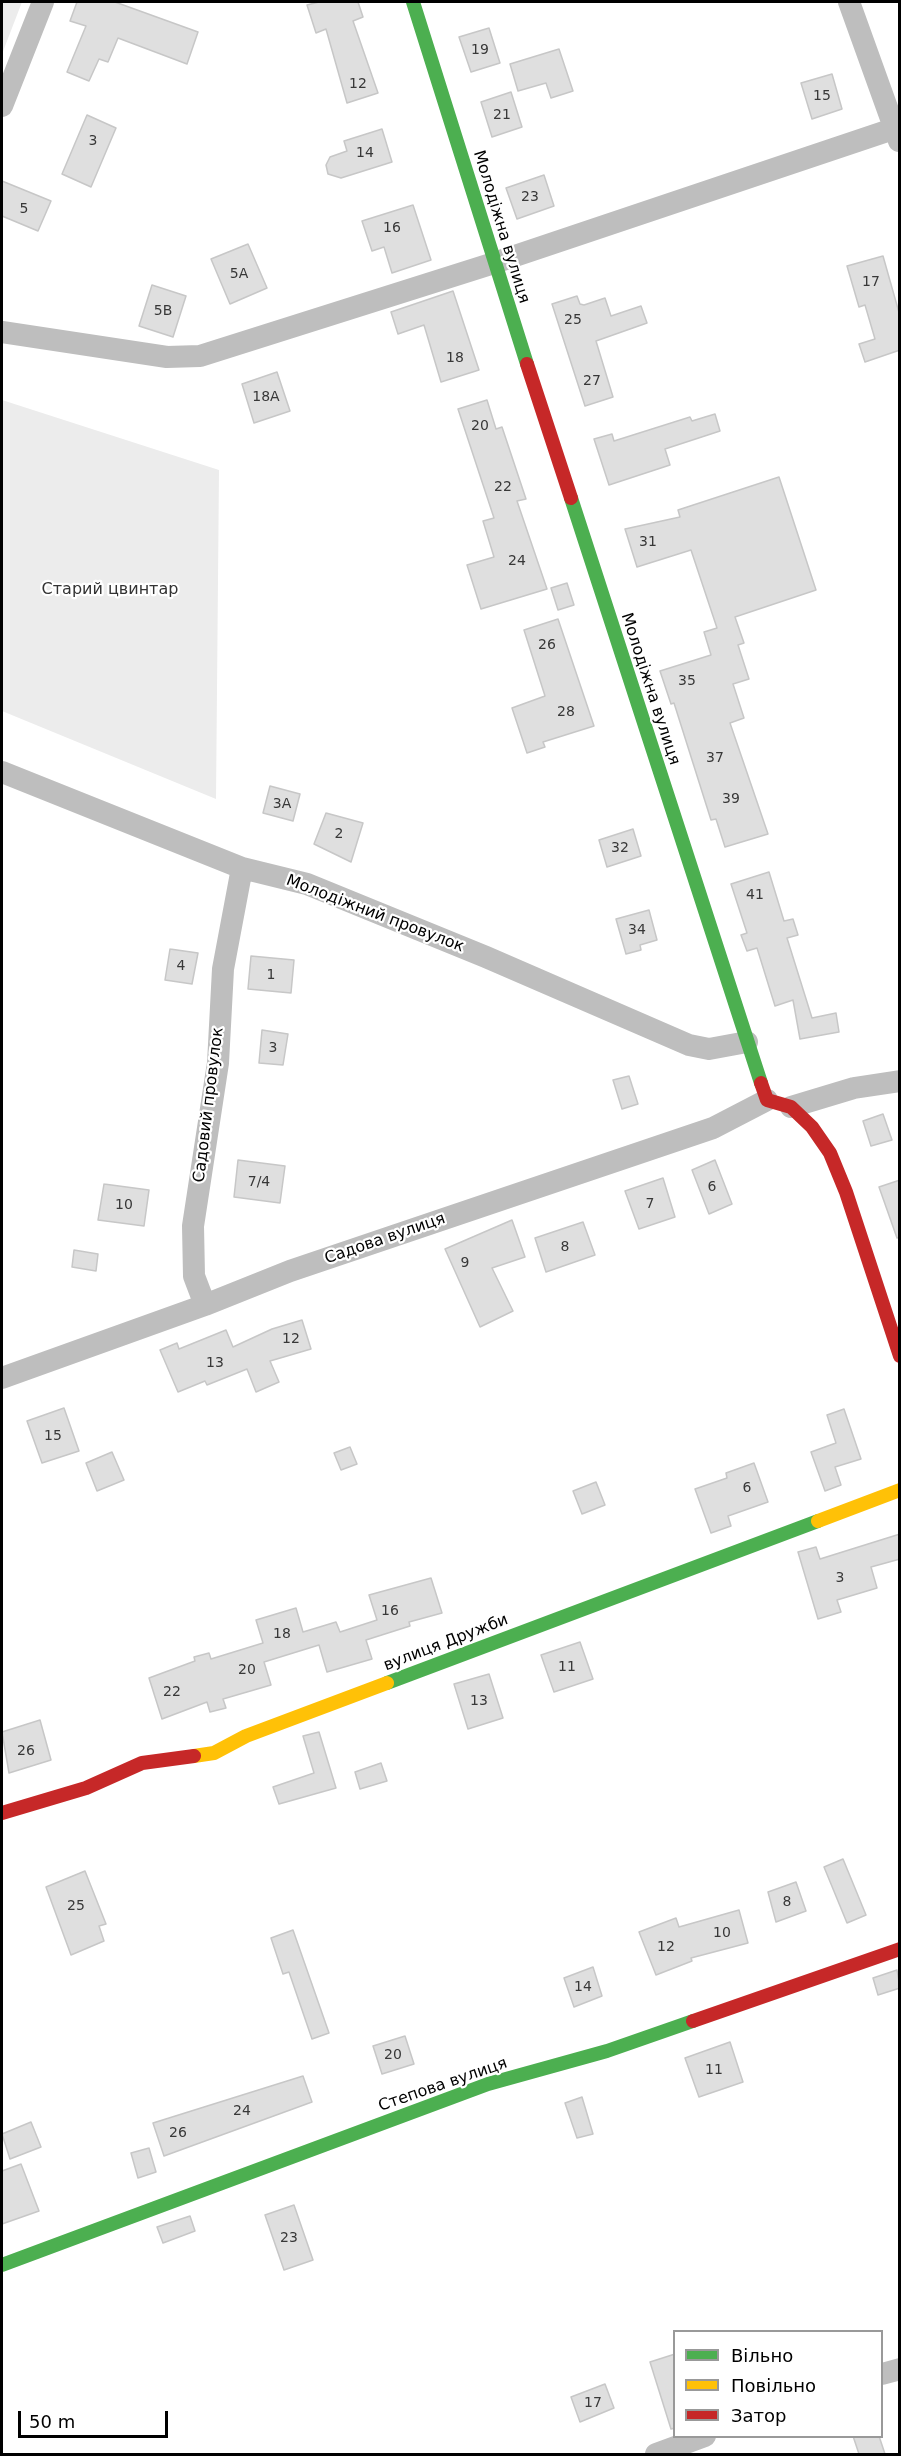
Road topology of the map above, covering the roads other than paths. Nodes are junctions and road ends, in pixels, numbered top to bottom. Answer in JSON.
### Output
{"nodes":[{"id":1,"x":44,"y":2,"type":"edge"},
{"id":2,"x":413,"y":2,"type":"edge"},
{"id":3,"x":849,"y":2,"type":"edge"},
{"id":4,"x":2,"y":106,"type":"edge"},
{"id":5,"x":896,"y":136,"type":"edge"},
{"id":6,"x":494,"y":263,"type":"junction"},
{"id":7,"x":2,"y":332,"type":"edge"},
{"id":8,"x":2,"y":772,"type":"edge"},
{"id":9,"x":242,"y":868,"type":"junction"},
{"id":10,"x":747,"y":1042,"type":"junction"},
{"id":11,"x":900,"y":1081,"type":"edge"},
{"id":12,"x":767,"y":1100,"type":"junction"},
{"id":13,"x":791,"y":1107,"type":"junction"},
{"id":14,"x":205,"y":1305,"type":"junction"},
{"id":15,"x":900,"y":1356,"type":"edge"},
{"id":16,"x":2,"y":1378,"type":"edge"},
{"id":17,"x":900,"y":1490,"type":"edge"},
{"id":18,"x":2,"y":1813,"type":"edge"},
{"id":19,"x":900,"y":1949,"type":"edge"},
{"id":20,"x":2,"y":2265,"type":"edge"},
{"id":21,"x":900,"y":2369,"type":"edge"},
{"id":22,"x":883,"y":2374,"type":"edge"},
{"id":23,"x":700,"y":2438,"type":"edge"},
{"id":24,"x":656,"y":2454,"type":"edge"}],
"edges":[{"from":1,"to":4,"type":"street"},
{"from":2,"to":6,"type":"street","name":"Молодіжна вулиця"},
{"from":3,"to":5,"type":"street"},
{"from":5,"to":6,"type":"street"},
{"from":6,"to":7,"type":"street"},
{"from":6,"to":10,"type":"street","name":"Молодіжна вулиця"},
{"from":8,"to":9,"type":"street","name":"Молодіжний провулок"},
{"from":9,"to":10,"type":"street","name":"Молодіжний провулок"},
{"from":9,"to":14,"type":"street","name":"Садовий провулок"},
{"from":10,"to":12,"type":"street","name":"Молодіжна вулиця"},
{"from":11,"to":13,"type":"street"},
{"from":12,"to":13,"type":"street"},
{"from":12,"to":14,"type":"street","name":"Садова вулиця"},
{"from":13,"to":15,"type":"street"},
{"from":14,"to":16,"type":"street","name":"Садова вулиця"},
{"from":17,"to":18,"type":"street","name":"вулиця Дружби"},
{"from":19,"to":20,"type":"street","name":"Степова вулиця"},
{"from":21,"to":22,"type":"street"},
{"from":23,"to":24,"type":"street"}]}
